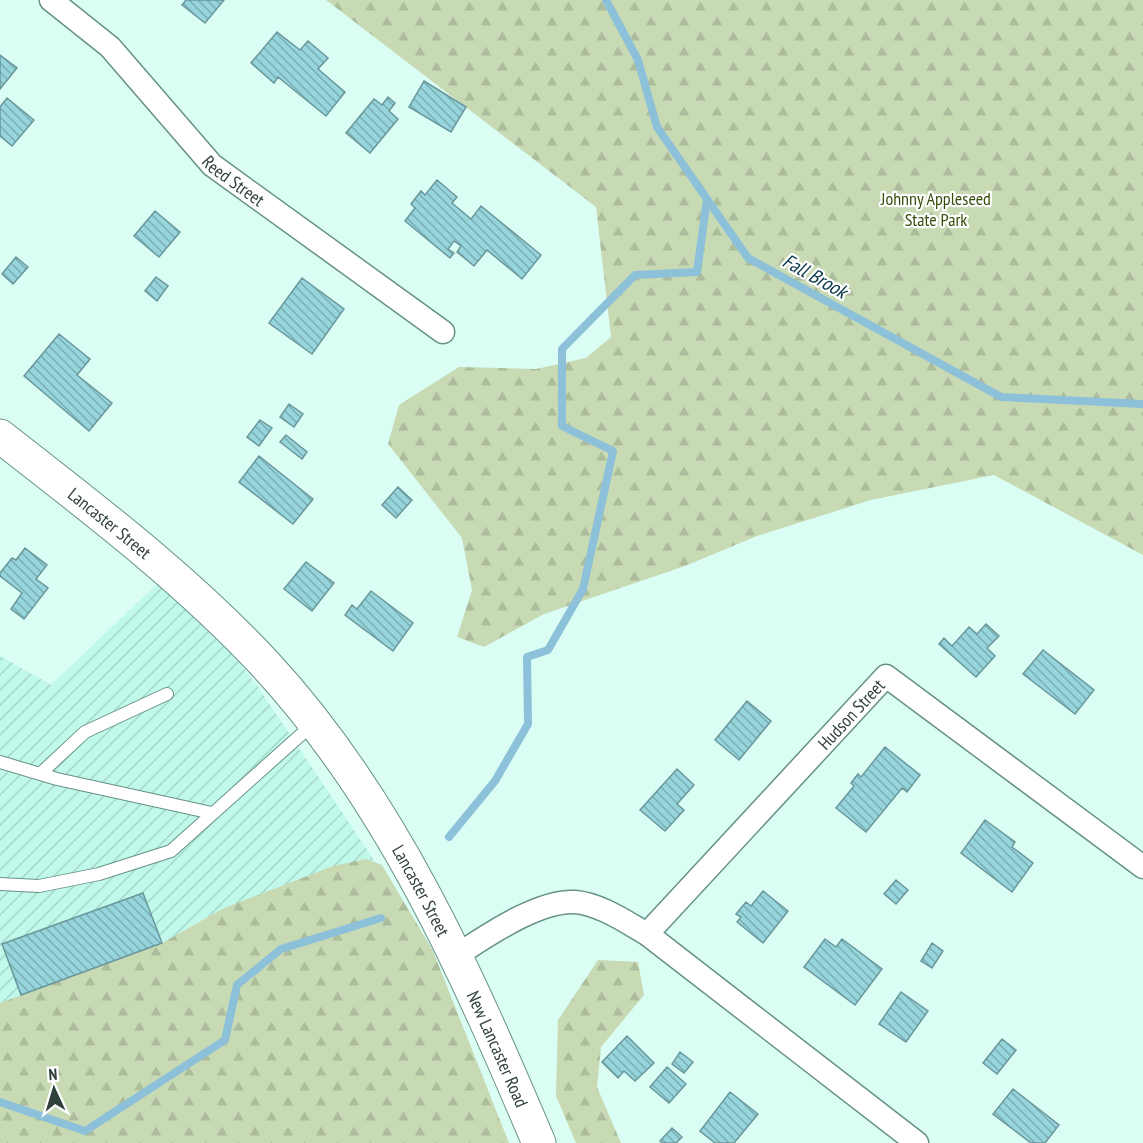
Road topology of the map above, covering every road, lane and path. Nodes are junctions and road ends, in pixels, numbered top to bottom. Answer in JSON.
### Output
{"nodes":[{"id":1,"x":51,"y":0,"type":"edge"},
{"id":2,"x":443,"y":332,"type":"dead end"},
{"id":3,"x":0,"y":436,"type":"edge"},
{"id":4,"x":166,"y":694,"type":"dead end"},
{"id":5,"x":314,"y":723,"type":"junction"},
{"id":6,"x":0,"y":762,"type":"edge"},
{"id":7,"x":40,"y":774,"type":"junction"},
{"id":8,"x":212,"y":813,"type":"junction"},
{"id":9,"x":1143,"y":867,"type":"edge"},
{"id":10,"x":0,"y":884,"type":"edge"},
{"id":11,"x":647,"y":934,"type":"junction"},
{"id":12,"x":457,"y":955,"type":"junction"},
{"id":13,"x":539,"y":1143,"type":"edge"},
{"id":14,"x":916,"y":1143,"type":"edge"}],
"edges":[{"from":1,"to":2,"type":"street","name":"Reed Street"},
{"from":3,"to":5,"type":"main road","name":"Lancaster Street"},
{"from":4,"to":7,"type":"lane"},
{"from":5,"to":8,"type":"lane"},
{"from":5,"to":12,"type":"main road","name":"Lancaster Street"},
{"from":6,"to":7,"type":"lane"},
{"from":7,"to":8,"type":"lane"},
{"from":8,"to":10,"type":"lane"},
{"from":9,"to":11,"type":"street","name":"Hudson Street"},
{"from":11,"to":12,"type":"street","name":"Lancaster Street"},
{"from":11,"to":14,"type":"street","name":"Lancaster Street"},
{"from":12,"to":13,"type":"main road","name":"New Lancaster Road"}]}
